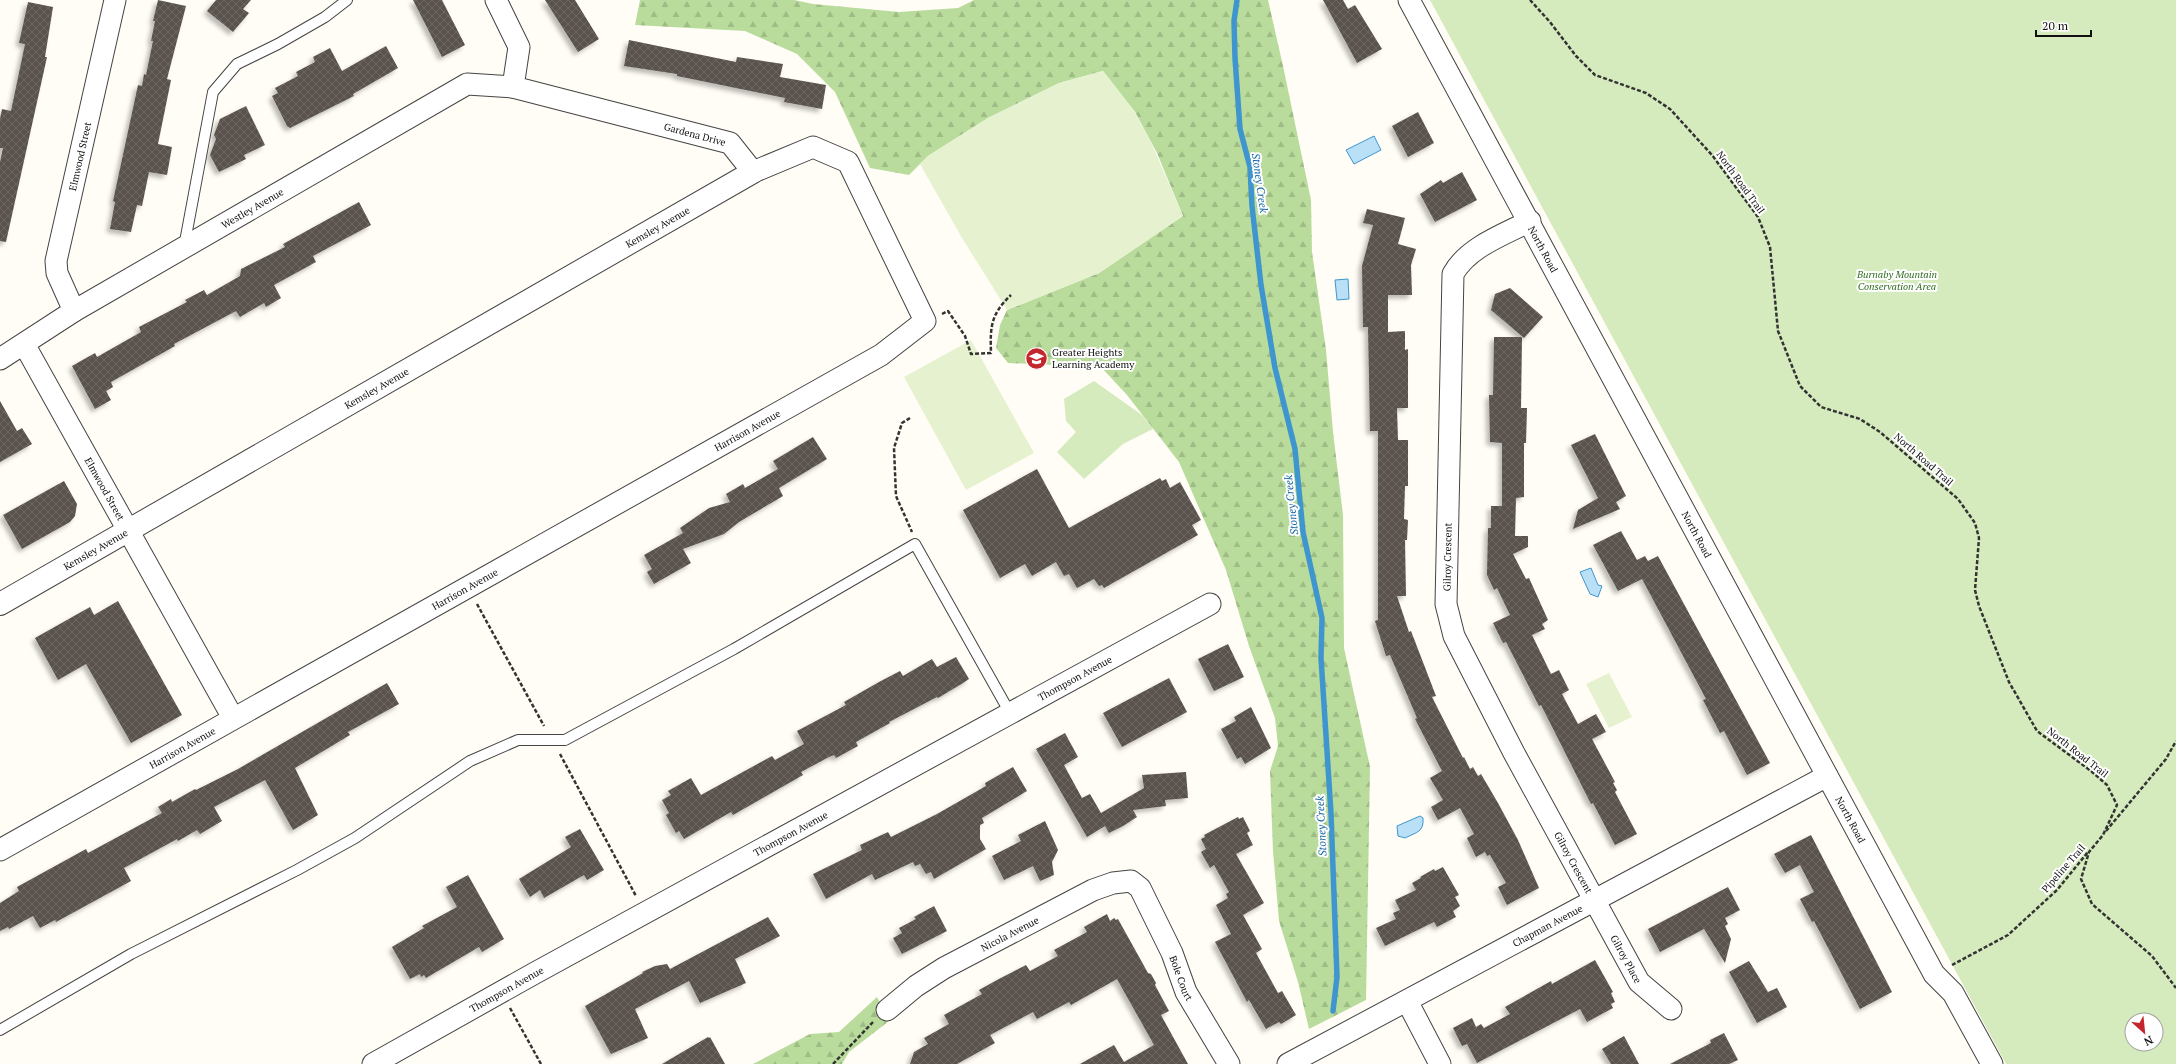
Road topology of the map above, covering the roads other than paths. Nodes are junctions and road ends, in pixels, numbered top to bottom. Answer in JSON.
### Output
{"nodes":[{"id":1,"x":115,"y":0,"type":"edge"},
{"id":2,"x":347,"y":0,"type":"edge"},
{"id":3,"x":496,"y":0,"type":"edge"},
{"id":4,"x":1409,"y":0,"type":"edge"},
{"id":5,"x":513,"y":87,"type":"junction"},
{"id":6,"x":753,"y":172,"type":"junction"},
{"id":7,"x":1530,"y":221,"type":"junction"},
{"id":8,"x":184,"y":249,"type":"junction"},
{"id":9,"x":74,"y":311,"type":"junction"},
{"id":10,"x":24,"y":344,"type":"junction"},
{"id":11,"x":0,"y":359,"type":"edge"},
{"id":12,"x":128,"y":530,"type":"junction"},
{"id":13,"x":0,"y":604,"type":"edge"},
{"id":14,"x":1210,"y":604,"type":"dead end"},
{"id":15,"x":1010,"y":713,"type":"junction"},
{"id":16,"x":233,"y":718,"type":"junction"},
{"id":17,"x":1827,"y":776,"type":"junction"},
{"id":18,"x":0,"y":850,"type":"edge"},
{"id":19,"x":1140,"y":888,"type":"joint"},
{"id":20,"x":1593,"y":900,"type":"junction"},
{"id":21,"x":1407,"y":1001,"type":"junction"},
{"id":22,"x":1671,"y":1009,"type":"dead end"},
{"id":23,"x":887,"y":1010,"type":"road end"},
{"id":24,"x":0,"y":1030,"type":"edge"},
{"id":25,"x":373,"y":1064,"type":"edge"},
{"id":26,"x":1229,"y":1064,"type":"edge"},
{"id":27,"x":1288,"y":1064,"type":"edge"},
{"id":28,"x":1440,"y":1064,"type":"edge"},
{"id":29,"x":1992,"y":1064,"type":"edge"}],
"edges":[{"from":1,"to":9,"type":"street","name":"Elmwood Street"},
{"from":2,"to":8,"type":"lane"},
{"from":3,"to":5,"type":"street"},
{"from":4,"to":7,"type":"street","name":"North Road"},
{"from":5,"to":6,"type":"street","name":"Gardena Drive"},
{"from":5,"to":8,"type":"street","name":"Westley Avenue"},
{"from":6,"to":12,"type":"street","name":"Kemsley Avenue"},
{"from":6,"to":16,"type":"street","name":"Harrison Avenue"},
{"from":7,"to":17,"type":"street","name":"North Road"},
{"from":7,"to":20,"type":"street","name":"Gilroy Crescent"},
{"from":8,"to":9,"type":"street","name":"Westley Avenue"},
{"from":9,"to":10,"type":"street","name":"Westley Avenue"},
{"from":10,"to":11,"type":"street","name":"Westley Avenue"},
{"from":10,"to":12,"type":"street","name":"Elmwood Street"},
{"from":12,"to":13,"type":"street","name":"Kemsley Avenue"},
{"from":12,"to":16,"type":"street","name":"Elmwood Street"},
{"from":14,"to":15,"type":"street","name":"Thompson Avenue"},
{"from":15,"to":24,"type":"lane"},
{"from":15,"to":25,"type":"street","name":"Thompson Avenue"},
{"from":16,"to":18,"type":"street","name":"Harrison Avenue"},
{"from":17,"to":20,"type":"street","name":"Chapman Avenue"},
{"from":17,"to":29,"type":"street","name":"North Road"},
{"from":19,"to":23,"type":"street","name":"Nicola Avenue"},
{"from":19,"to":26,"type":"street","name":"Bole Court"},
{"from":20,"to":21,"type":"street","name":"Chapman Avenue"},
{"from":20,"to":22,"type":"street","name":"Gilroy Place"},
{"from":21,"to":27,"type":"street","name":"Chapman Avenue"},
{"from":21,"to":28,"type":"street"}]}
